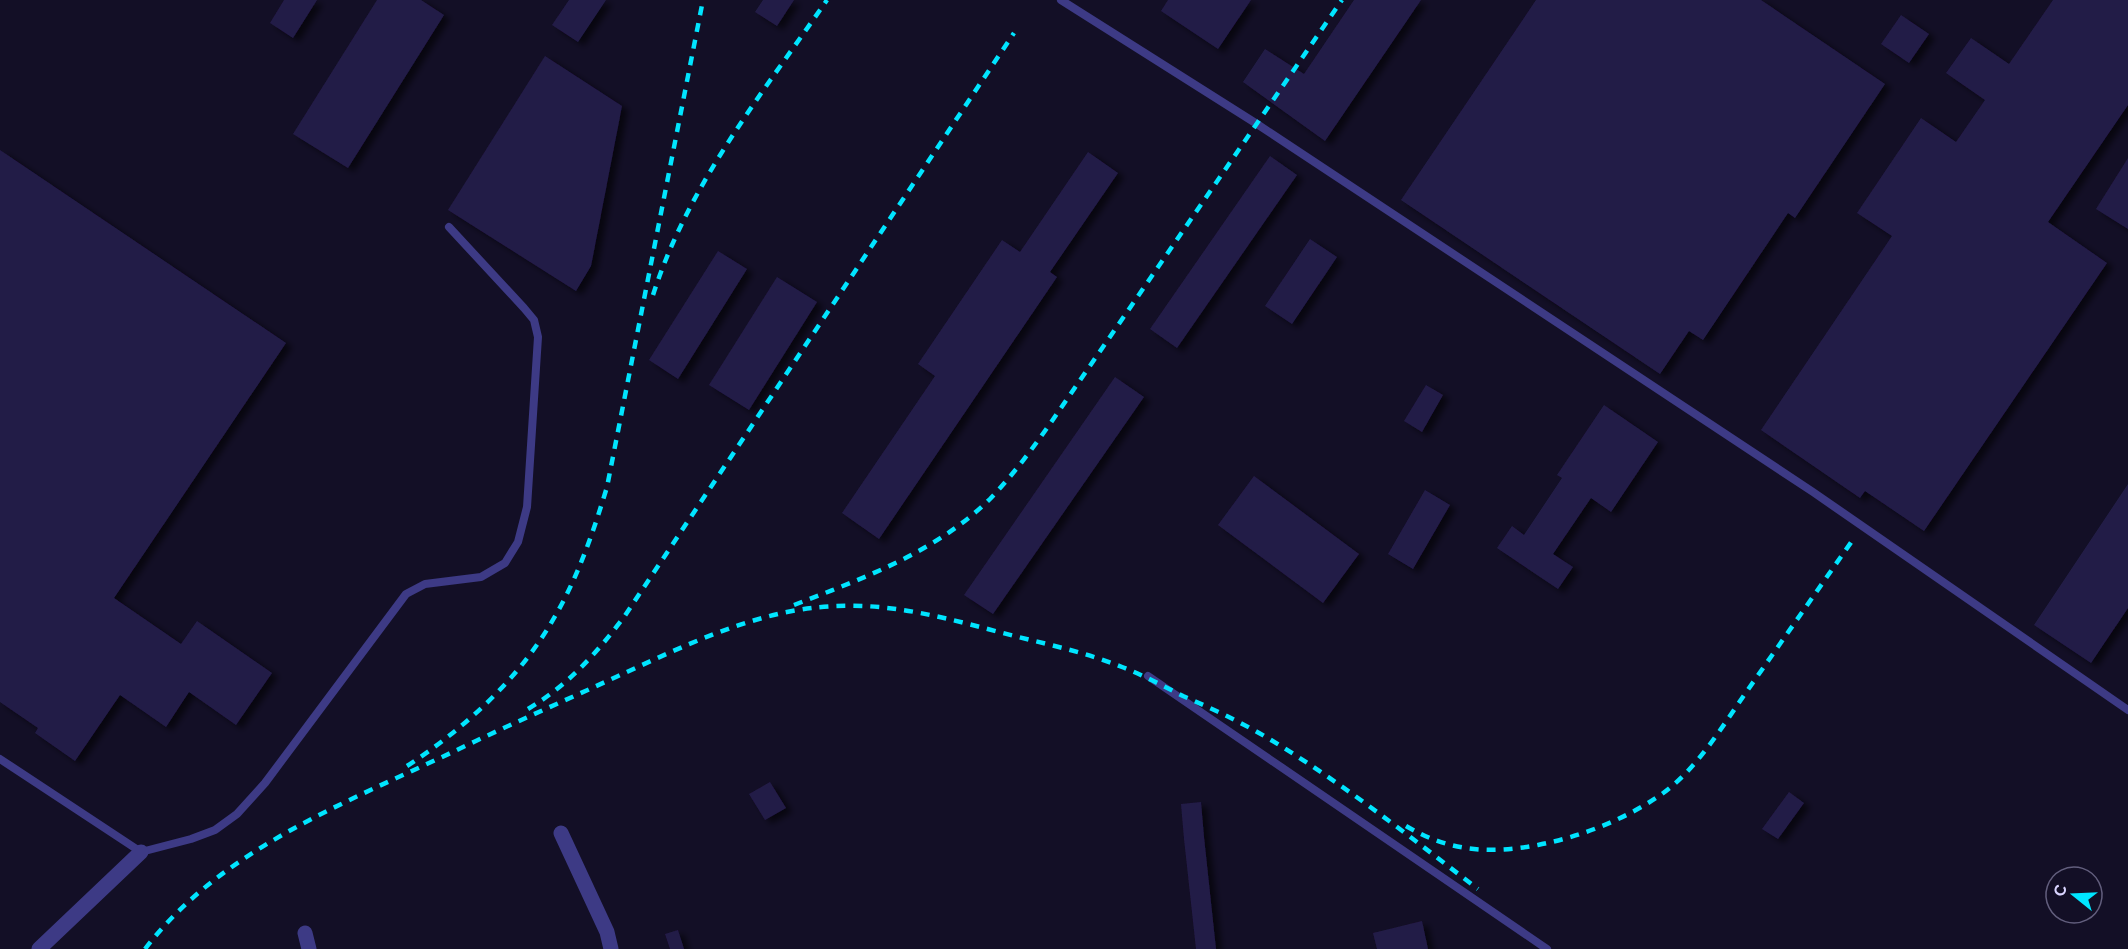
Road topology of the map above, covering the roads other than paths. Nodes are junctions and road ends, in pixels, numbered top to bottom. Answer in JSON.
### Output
{"nodes":[{"id":1,"x":1061,"y":0,"type":"edge"},
{"id":2,"x":449,"y":227,"type":"dead end"},
{"id":3,"x":1148,"y":676,"type":"dead end"},
{"id":4,"x":2128,"y":710,"type":"edge"},
{"id":5,"x":0,"y":759,"type":"edge"},
{"id":6,"x":561,"y":833,"type":"dead end"},
{"id":7,"x":141,"y":852,"type":"junction"},
{"id":8,"x":305,"y":933,"type":"dead end"},
{"id":9,"x":39,"y":949,"type":"edge"},
{"id":10,"x":309,"y":949,"type":"edge"},
{"id":11,"x":611,"y":949,"type":"edge"},
{"id":12,"x":1547,"y":949,"type":"edge"}],
"edges":[{"from":1,"to":4,"type":"lane"},
{"from":2,"to":7,"type":"lane"},
{"from":3,"to":12,"type":"lane"},
{"from":5,"to":7,"type":"lane"},
{"from":6,"to":11,"type":"street"},
{"from":7,"to":9,"type":"street"},
{"from":8,"to":10,"type":"street"}]}
